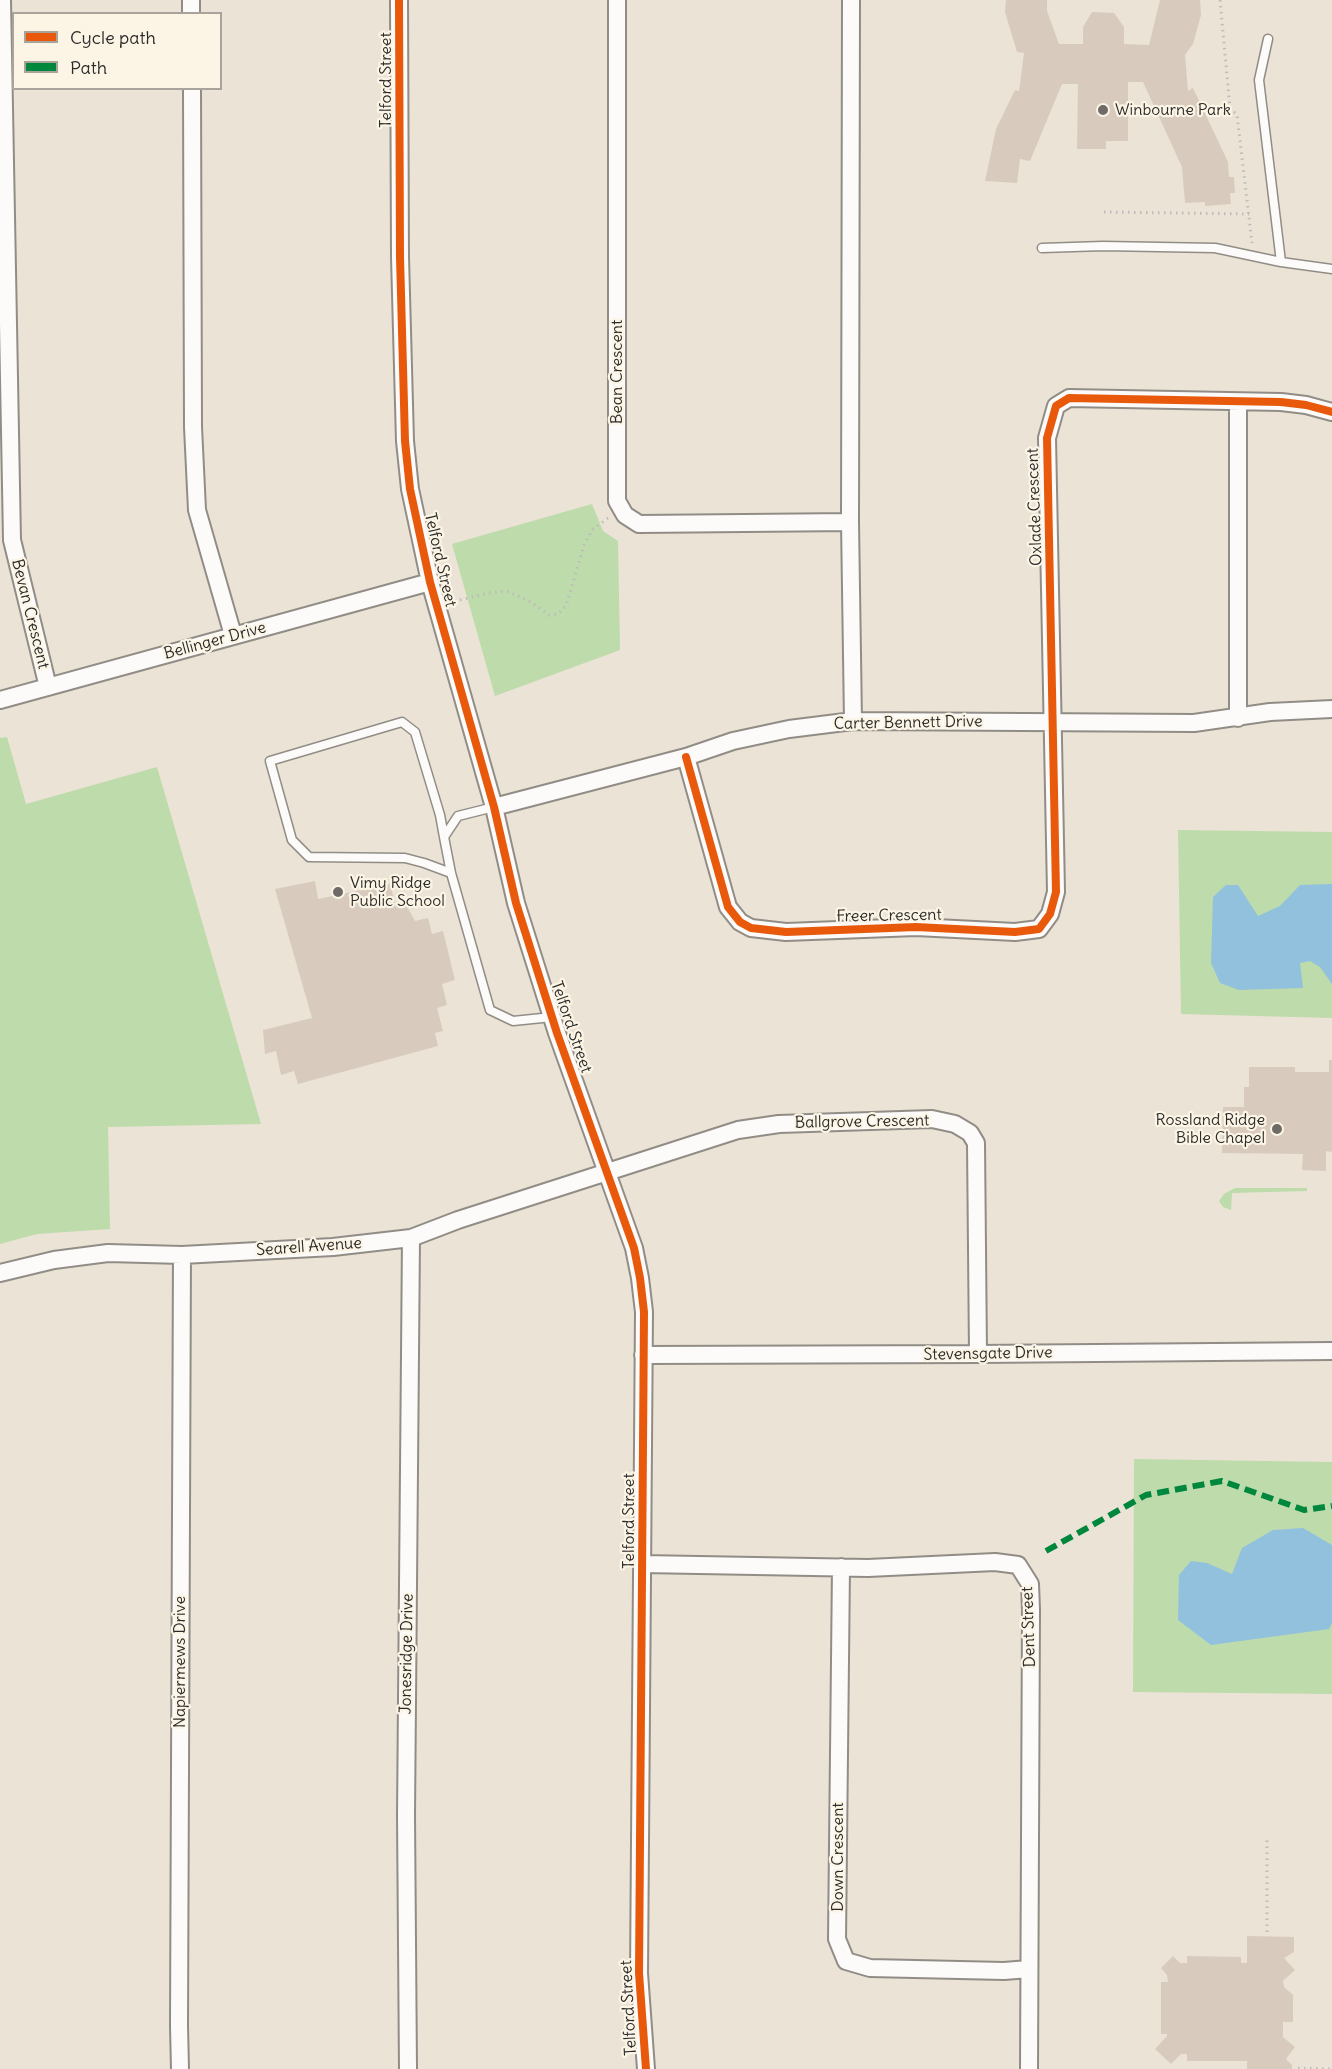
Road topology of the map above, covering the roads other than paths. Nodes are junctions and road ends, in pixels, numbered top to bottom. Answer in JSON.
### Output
{"nodes":[{"id":1,"x":2,"y":0,"type":"edge"},
{"id":2,"x":399,"y":0,"type":"edge"},
{"id":3,"x":617,"y":0,"type":"edge"},
{"id":4,"x":851,"y":0,"type":"edge"},
{"id":5,"x":1268,"y":39,"type":"dead end"},
{"id":6,"x":192,"y":90,"type":"edge"},
{"id":7,"x":1042,"y":248,"type":"dead end"},
{"id":8,"x":1281,"y":262,"type":"junction"},
{"id":9,"x":1332,"y":269,"type":"edge"},
{"id":10,"x":1238,"y":402,"type":"junction"},
{"id":11,"x":1332,"y":412,"type":"edge"},
{"id":12,"x":850,"y":522,"type":"junction"},
{"id":13,"x":430,"y":582,"type":"junction"},
{"id":14,"x":233,"y":635,"type":"junction"},
{"id":15,"x":48,"y":687,"type":"junction"},
{"id":16,"x":0,"y":700,"type":"edge"},
{"id":17,"x":1332,"y":709,"type":"edge"},
{"id":18,"x":1238,"y":718,"type":"junction"},
{"id":19,"x":853,"y":721,"type":"junction"},
{"id":20,"x":1054,"y":721,"type":"junction"},
{"id":21,"x":686,"y":757,"type":"junction"},
{"id":22,"x":494,"y":807,"type":"junction"},
{"id":23,"x":444,"y":837,"type":"junction"},
{"id":24,"x":451,"y":873,"type":"junction"},
{"id":25,"x":553,"y":1017,"type":"junction"},
{"id":26,"x":609,"y":1172,"type":"junction"},
{"id":27,"x":411,"y":1238,"type":"junction"},
{"id":28,"x":182,"y":1255,"type":"junction"},
{"id":29,"x":0,"y":1273,"type":"edge"},
{"id":30,"x":1332,"y":1350,"type":"edge"},
{"id":31,"x":978,"y":1354,"type":"junction"},
{"id":32,"x":643,"y":1355,"type":"junction"},
{"id":33,"x":642,"y":1564,"type":"junction"},
{"id":34,"x":841,"y":1568,"type":"junction"},
{"id":35,"x":1029,"y":1969,"type":"junction"},
{"id":36,"x":180,"y":2069,"type":"edge"},
{"id":37,"x":408,"y":2069,"type":"edge"},
{"id":38,"x":646,"y":2069,"type":"edge"},
{"id":39,"x":1029,"y":2069,"type":"edge"}],
"edges":[{"from":1,"to":15,"type":"street","name":"Bevan Crescent"},
{"from":2,"to":13,"type":"street","name":"Telford Street"},
{"from":3,"to":12,"type":"street","name":"Bean Crescent"},
{"from":4,"to":12,"type":"street"},
{"from":5,"to":8,"type":"lane"},
{"from":6,"to":14,"type":"street"},
{"from":7,"to":8,"type":"lane"},
{"from":8,"to":9,"type":"lane"},
{"from":10,"to":11,"type":"street","name":"Oxlade Crescent"},
{"from":10,"to":18,"type":"street"},
{"from":10,"to":20,"type":"street","name":"Oxlade Crescent"},
{"from":12,"to":19,"type":"street"},
{"from":13,"to":14,"type":"street","name":"Bellinger Drive"},
{"from":13,"to":22,"type":"street","name":"Telford Street"},
{"from":14,"to":15,"type":"street","name":"Bellinger Drive"},
{"from":15,"to":16,"type":"street","name":"Bellinger Drive"},
{"from":17,"to":18,"type":"street","name":"Carter Bennett Drive"},
{"from":18,"to":20,"type":"street","name":"Carter Bennett Drive"},
{"from":19,"to":20,"type":"street","name":"Carter Bennett Drive"},
{"from":19,"to":21,"type":"street","name":"Carter Bennett Drive"},
{"from":20,"to":21,"type":"street","name":"Freer Crescent"},
{"from":21,"to":22,"type":"street","name":"Carter Bennett Drive"},
{"from":22,"to":23,"type":"lane"},
{"from":22,"to":25,"type":"street","name":"Telford Street"},
{"from":23,"to":24,"type":"lane"},
{"from":23,"to":24,"type":"lane"},
{"from":24,"to":25,"type":"lane"},
{"from":25,"to":26,"type":"street","name":"Telford Street"},
{"from":26,"to":27,"type":"street","name":"Searell Avenue"},
{"from":26,"to":31,"type":"street","name":"Ballgrove Crescent"},
{"from":26,"to":32,"type":"street","name":"Telford Street"},
{"from":27,"to":28,"type":"street","name":"Searell Avenue"},
{"from":27,"to":37,"type":"street","name":"Jonesridge Drive"},
{"from":28,"to":29,"type":"street","name":"Searell Avenue"},
{"from":28,"to":36,"type":"street","name":"Napiermews Drive"},
{"from":30,"to":31,"type":"street","name":"Stevensgate Drive"},
{"from":31,"to":32,"type":"street","name":"Stevensgate Drive"},
{"from":32,"to":33,"type":"street","name":"Telford Street"},
{"from":33,"to":34,"type":"street","name":"Dent Street"},
{"from":33,"to":38,"type":"street","name":"Telford Street"},
{"from":34,"to":35,"type":"street","name":"Down Crescent"},
{"from":34,"to":35,"type":"street","name":"Dent Street"},
{"from":35,"to":39,"type":"street","name":"Dent Street"}]}
